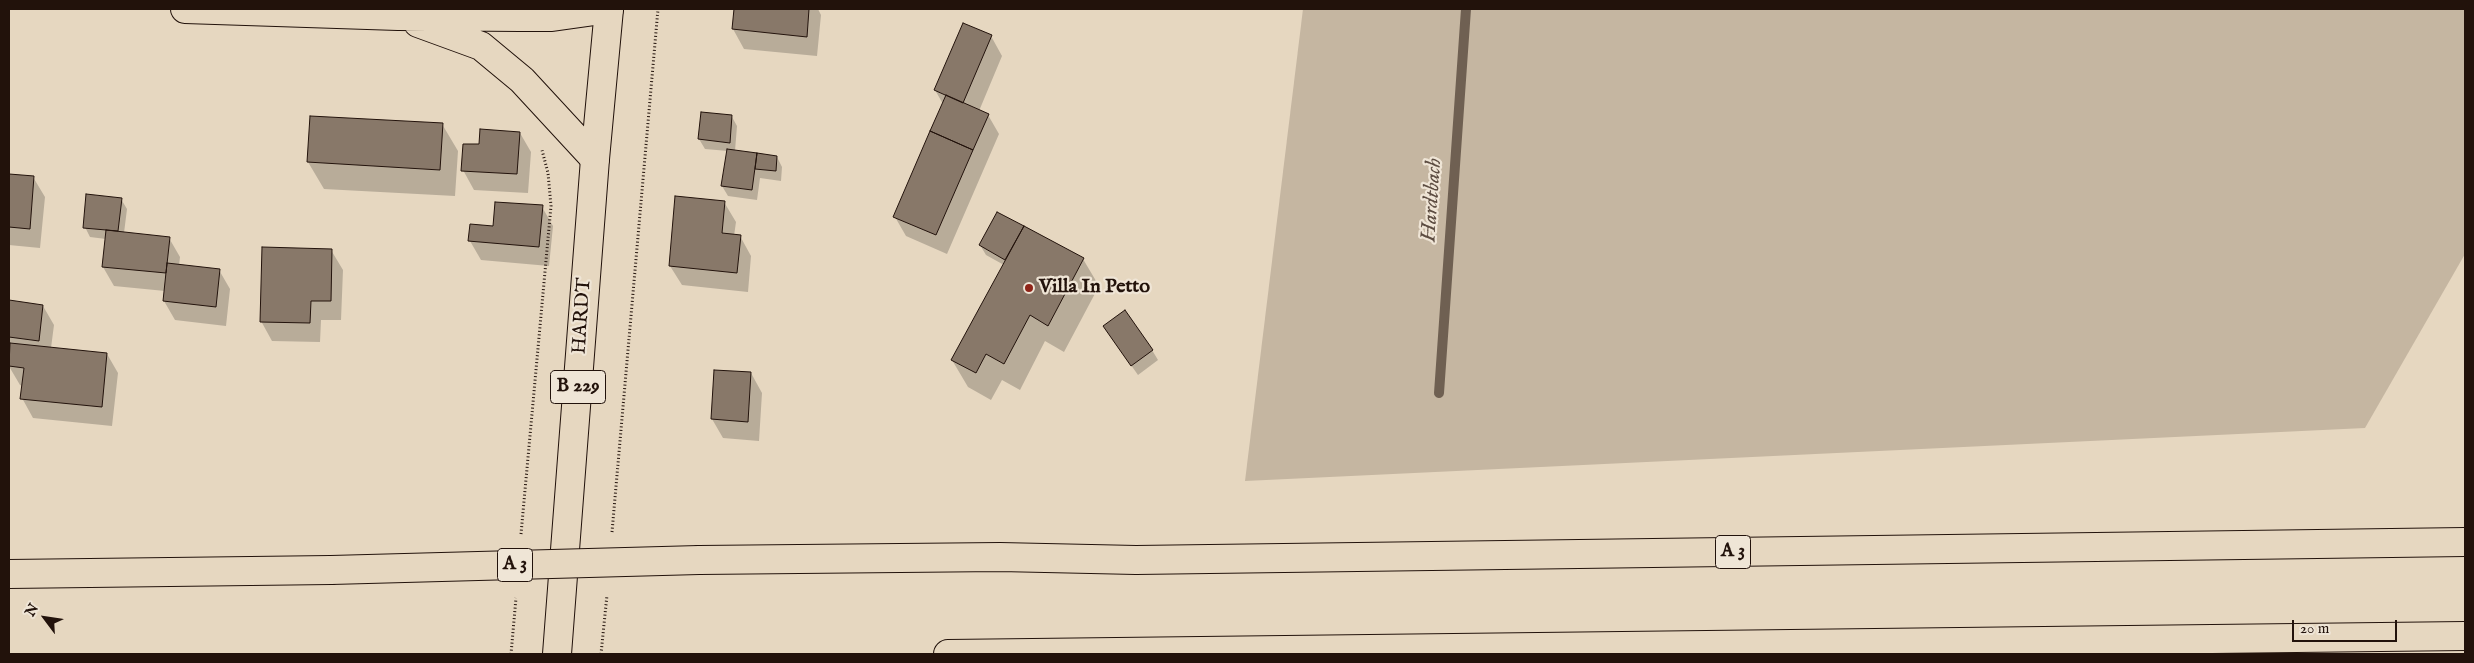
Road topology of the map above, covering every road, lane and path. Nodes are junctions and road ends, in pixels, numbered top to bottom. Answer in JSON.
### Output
{"nodes":[{"id":1,"x":185,"y":9,"type":"edge"},
{"id":2,"x":609,"y":9,"type":"edge"},
{"id":3,"x":658,"y":9,"type":"edge"},
{"id":4,"x":398,"y":16,"type":"junction"},
{"id":5,"x":541,"y":149,"type":"dead end"},
{"id":6,"x":595,"y":159,"type":"junction"},
{"id":7,"x":612,"y":538,"type":"dead end"},
{"id":8,"x":520,"y":540,"type":"dead end"},
{"id":9,"x":2465,"y":542,"type":"edge"},
{"id":10,"x":9,"y":574,"type":"edge"},
{"id":11,"x":607,"y":586,"type":"dead end"},
{"id":12,"x":516,"y":597,"type":"dead end"},
{"id":13,"x":2465,"y":636,"type":"edge"},
{"id":14,"x":511,"y":654,"type":"edge"},
{"id":15,"x":557,"y":654,"type":"edge"},
{"id":16,"x":601,"y":654,"type":"edge"},
{"id":17,"x":948,"y":654,"type":"edge"}],
"edges":[{"from":1,"to":4,"type":"main road"},
{"from":2,"to":4,"type":"main road"},
{"from":2,"to":6,"type":"main road","name":"HARDT","number":"B 229"},
{"from":3,"to":7,"type":"path"},
{"from":4,"to":6,"type":"main road"},
{"from":5,"to":8,"type":"path"},
{"from":6,"to":15,"type":"main road","name":"HARDT","number":"B 229"},
{"from":9,"to":10,"type":"main road","number":"A 3","bridge":true},
{"from":11,"to":16,"type":"path"},
{"from":12,"to":14,"type":"path"},
{"from":13,"to":17,"type":"main road"}]}
